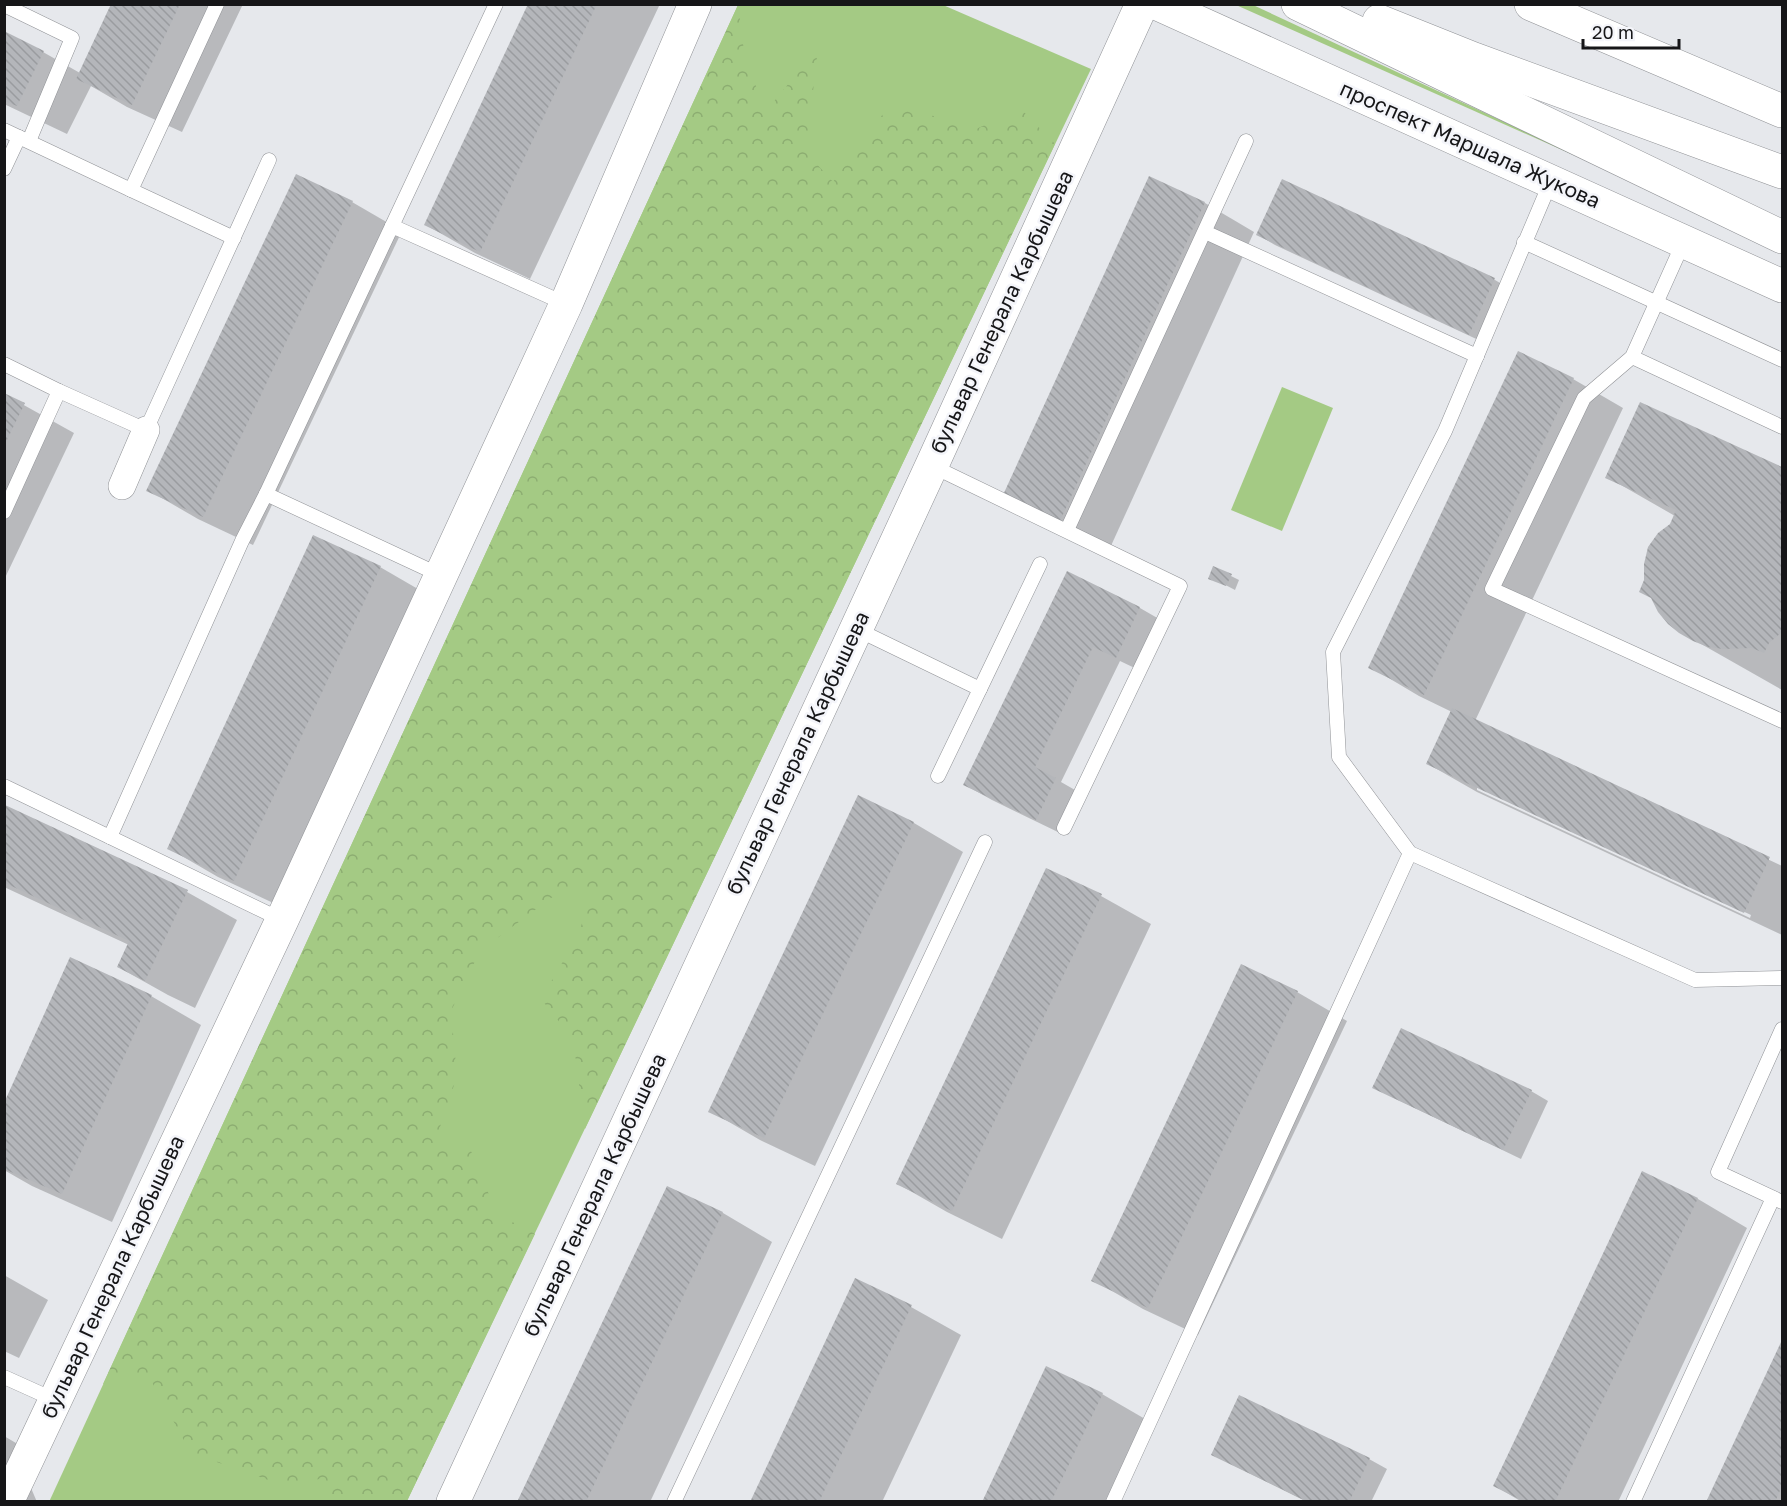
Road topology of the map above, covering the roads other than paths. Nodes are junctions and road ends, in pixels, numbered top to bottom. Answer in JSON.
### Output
{"nodes":[{"id":1,"x":217,"y":4,"type":"edge"},
{"id":2,"x":496,"y":4,"type":"edge"},
{"id":3,"x":695,"y":4,"type":"edge"},
{"id":4,"x":1142,"y":4,"type":"edge"},
{"id":5,"x":1158,"y":4,"type":"edge"},
{"id":6,"x":1298,"y":4,"type":"edge"},
{"id":7,"x":1338,"y":4,"type":"edge"},
{"id":8,"x":1531,"y":4,"type":"edge"},
{"id":9,"x":4,"y":5,"type":"edge"},
{"id":10,"x":1782,"y":111,"type":"edge"},
{"id":11,"x":4,"y":130,"type":"edge"},
{"id":12,"x":24,"y":139,"type":"junction"},
{"id":13,"x":1246,"y":141,"type":"dead end"},
{"id":14,"x":269,"y":160,"type":"dead end"},
{"id":15,"x":4,"y":169,"type":"edge"},
{"id":16,"x":1782,"y":172,"type":"edge"},
{"id":17,"x":1551,"y":181,"type":"junction"},
{"id":18,"x":131,"y":190,"type":"junction"},
{"id":19,"x":392,"y":226,"type":"junction"},
{"id":20,"x":1204,"y":232,"type":"junction"},
{"id":21,"x":1782,"y":237,"type":"edge"},
{"id":22,"x":234,"y":238,"type":"junction"},
{"id":23,"x":1684,"y":241,"type":"junction"},
{"id":24,"x":1524,"y":242,"type":"junction"},
{"id":25,"x":1782,"y":286,"type":"edge"},
{"id":26,"x":1656,"y":303,"type":"junction"},
{"id":27,"x":566,"y":304,"type":"junction"},
{"id":28,"x":1476,"y":357,"type":"junction"},
{"id":29,"x":1632,"y":357,"type":"junction"},
{"id":30,"x":1782,"y":360,"type":"edge"},
{"id":31,"x":4,"y":364,"type":"edge"},
{"id":32,"x":59,"y":391,"type":"junction"},
{"id":33,"x":1782,"y":427,"type":"edge"},
{"id":34,"x":146,"y":430,"type":"junction"},
{"id":35,"x":932,"y":465,"type":"junction"},
{"id":36,"x":122,"y":486,"type":"dead end"},
{"id":37,"x":266,"y":494,"type":"junction"},
{"id":38,"x":4,"y":512,"type":"edge"},
{"id":39,"x":1067,"y":530,"type":"junction"},
{"id":40,"x":1040,"y":564,"type":"dead end"},
{"id":41,"x":440,"y":575,"type":"junction"},
{"id":42,"x":856,"y":629,"type":"junction"},
{"id":43,"x":980,"y":689,"type":"junction"},
{"id":44,"x":1782,"y":721,"type":"edge"},
{"id":45,"x":938,"y":776,"type":"dead end"},
{"id":46,"x":4,"y":786,"type":"edge"},
{"id":47,"x":1064,"y":828,"type":"dead end"},
{"id":48,"x":110,"y":837,"type":"junction"},
{"id":49,"x":985,"y":842,"type":"dead end"},
{"id":50,"x":1410,"y":853,"type":"junction"},
{"id":51,"x":282,"y":920,"type":"junction"},
{"id":52,"x":1782,"y":978,"type":"edge"},
{"id":53,"x":1782,"y":1029,"type":"edge"},
{"id":54,"x":1778,"y":1200,"type":"edge"},
{"id":55,"x":4,"y":1377,"type":"edge"},
{"id":56,"x":55,"y":1400,"type":"junction"},
{"id":57,"x":7,"y":1502,"type":"edge"},
{"id":58,"x":453,"y":1502,"type":"edge"},
{"id":59,"x":674,"y":1502,"type":"edge"},
{"id":60,"x":1113,"y":1502,"type":"edge"},
{"id":61,"x":1633,"y":1502,"type":"edge"}],
"edges":[{"from":1,"to":18,"type":"lane"},
{"from":2,"to":19,"type":"lane"},
{"from":3,"to":27,"type":"street","name":"бульвар Генерала Карбышева"},
{"from":4,"to":35,"type":"street","name":"бульвар Генерала Карбышева"},
{"from":5,"to":17,"type":"street","name":"проспект Маршала Жукова"},
{"from":6,"to":21,"type":"street"},
{"from":7,"to":16,"type":"street"},
{"from":8,"to":10,"type":"street"},
{"from":9,"to":12,"type":"lane"},
{"from":11,"to":12,"type":"lane"},
{"from":12,"to":15,"type":"lane"},
{"from":12,"to":18,"type":"lane"},
{"from":13,"to":20,"type":"lane"},
{"from":14,"to":22,"type":"lane"},
{"from":17,"to":23,"type":"street","name":"проспект Маршала Жукова"},
{"from":17,"to":24,"type":"lane"},
{"from":18,"to":22,"type":"lane"},
{"from":19,"to":27,"type":"lane"},
{"from":19,"to":37,"type":"lane"},
{"from":20,"to":28,"type":"lane"},
{"from":20,"to":39,"type":"lane"},
{"from":22,"to":34,"type":"lane"},
{"from":23,"to":25,"type":"street","name":"проспект Маршала Жукова"},
{"from":23,"to":26,"type":"lane"},
{"from":24,"to":26,"type":"lane"},
{"from":24,"to":28,"type":"lane"},
{"from":26,"to":29,"type":"lane"},
{"from":26,"to":30,"type":"lane"},
{"from":27,"to":41,"type":"street","name":"бульвар Генерала Карбышева"},
{"from":28,"to":50,"type":"lane"},
{"from":29,"to":33,"type":"lane"},
{"from":29,"to":44,"type":"lane"},
{"from":31,"to":32,"type":"lane"},
{"from":32,"to":34,"type":"lane"},
{"from":32,"to":38,"type":"lane"},
{"from":34,"to":36,"type":"street"},
{"from":35,"to":39,"type":"lane"},
{"from":35,"to":42,"type":"street","name":"бульвар Генерала Карбышева"},
{"from":37,"to":41,"type":"lane"},
{"from":37,"to":48,"type":"lane"},
{"from":39,"to":47,"type":"lane"},
{"from":40,"to":43,"type":"lane"},
{"from":41,"to":51,"type":"street","name":"бульвар Генерала Карбышева"},
{"from":42,"to":43,"type":"lane"},
{"from":42,"to":58,"type":"street","name":"бульвар Генерала Карбышева"},
{"from":43,"to":45,"type":"lane"},
{"from":46,"to":48,"type":"lane"},
{"from":48,"to":51,"type":"lane"},
{"from":49,"to":59,"type":"lane"},
{"from":50,"to":52,"type":"lane"},
{"from":50,"to":60,"type":"lane"},
{"from":51,"to":56,"type":"street","name":"бульвар Генерала Карбышева"},
{"from":53,"to":54,"type":"lane"},
{"from":54,"to":61,"type":"lane"},
{"from":55,"to":56,"type":"lane"},
{"from":56,"to":57,"type":"street","name":"бульвар Генерала Карбышева"}]}
